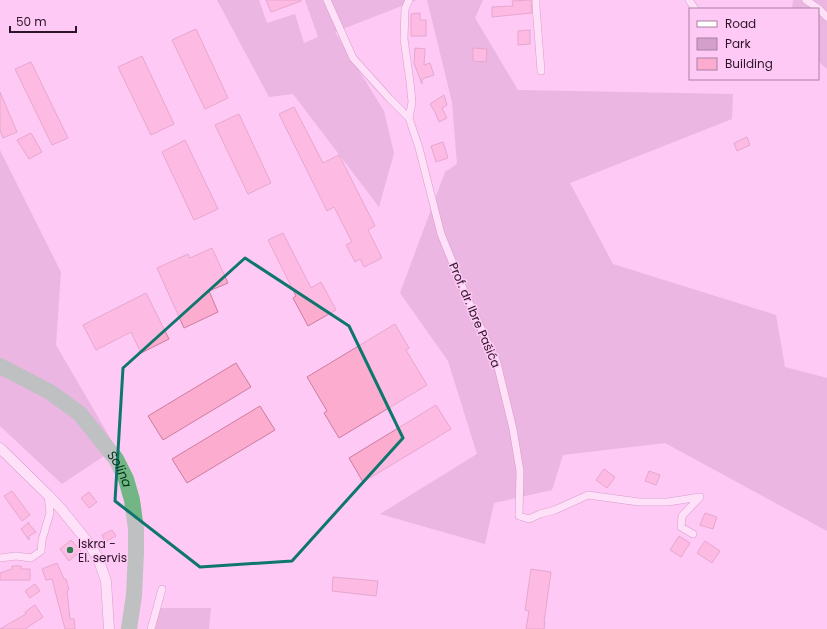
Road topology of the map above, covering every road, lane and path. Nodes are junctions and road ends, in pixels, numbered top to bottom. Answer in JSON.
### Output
{"nodes":[{"id":1,"x":327,"y":0,"type":"edge"},
{"id":2,"x":409,"y":0,"type":"edge"},
{"id":3,"x":536,"y":0,"type":"edge"},
{"id":4,"x":806,"y":0,"type":"edge"},
{"id":5,"x":818,"y":8,"type":"edge"},
{"id":6,"x":819,"y":9,"type":"edge"},
{"id":7,"x":827,"y":17,"type":"edge"},
{"id":8,"x":541,"y":71,"type":"dead end"},
{"id":9,"x":409,"y":118,"type":"junction"},
{"id":10,"x":0,"y":448,"type":"edge"},
{"id":11,"x":48,"y":495,"type":"junction"},
{"id":12,"x":693,"y":534,"type":"dead end"},
{"id":13,"x":0,"y":558,"type":"edge"},
{"id":14,"x":162,"y":589,"type":"dead end"},
{"id":15,"x":109,"y":629,"type":"edge"},
{"id":16,"x":151,"y":629,"type":"edge"}],
"edges":[{"from":1,"to":9,"type":"street","name":"Prof. dr. Ibre Pašića"},
{"from":2,"to":9,"type":"street","name":"Prof. dr. Ibre Pašića"},
{"from":3,"to":8,"type":"street"},
{"from":4,"to":5,"type":"street"},
{"from":6,"to":7,"type":"street"},
{"from":9,"to":12,"type":"street","name":"Prof. dr. Ibre Pašića"},
{"from":10,"to":11,"type":"main road"},
{"from":11,"to":13,"type":"street"},
{"from":11,"to":15,"type":"main road"},
{"from":14,"to":16,"type":"street"}]}
